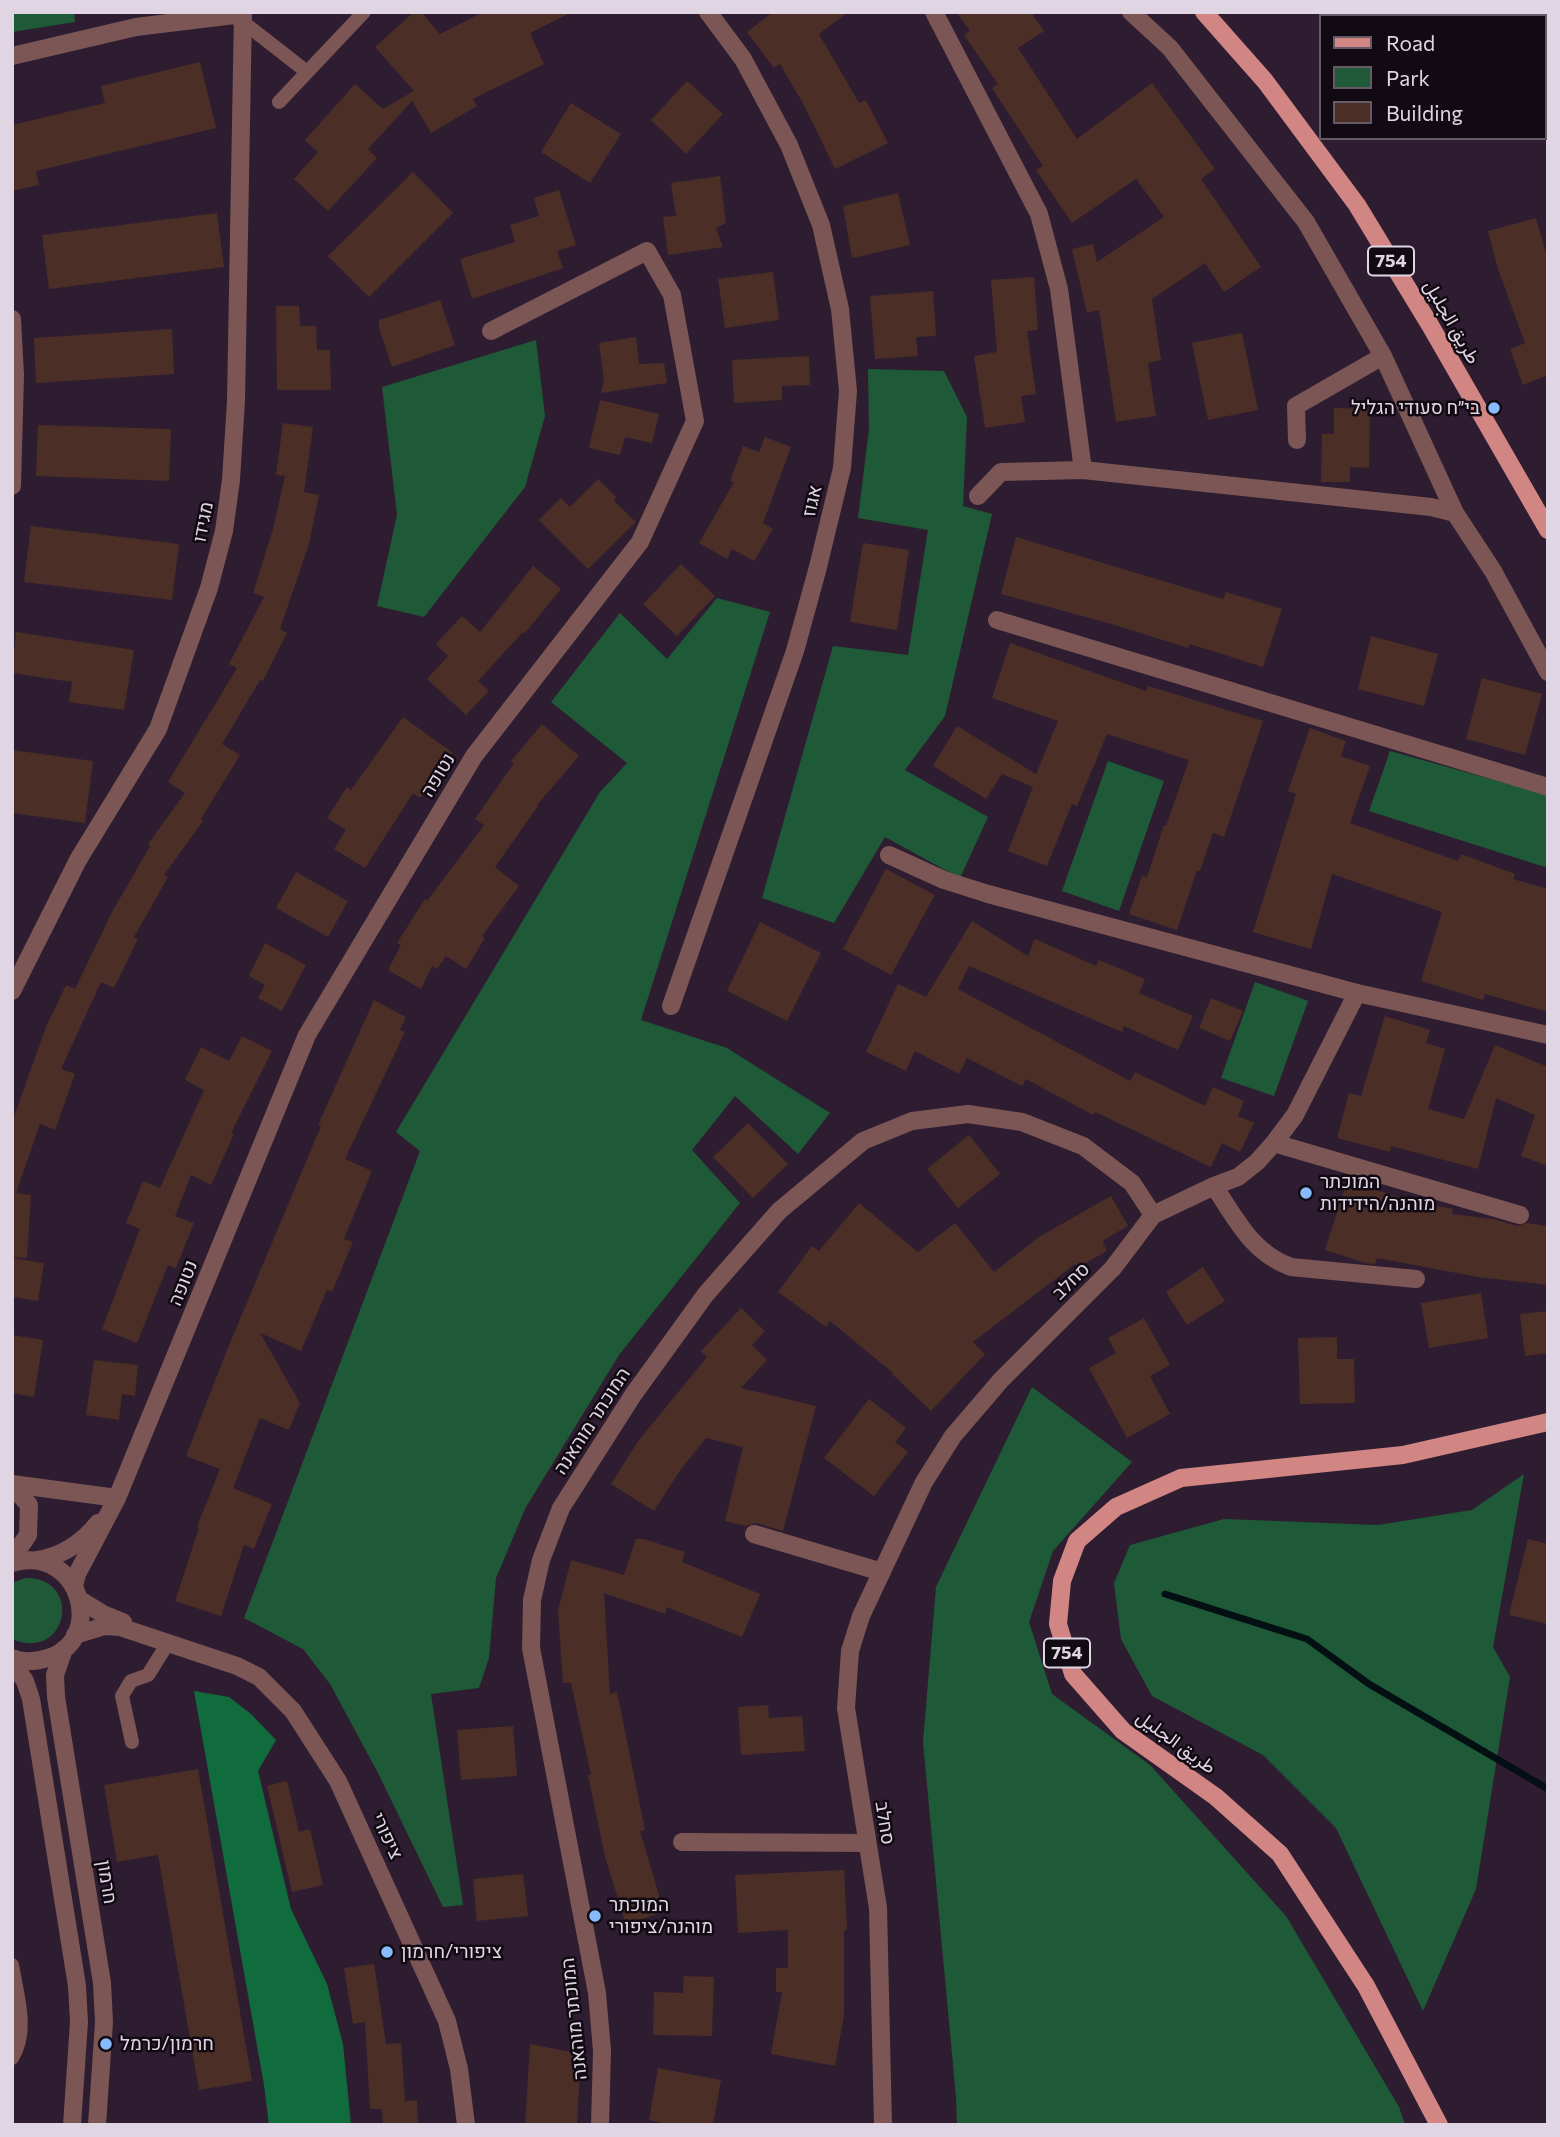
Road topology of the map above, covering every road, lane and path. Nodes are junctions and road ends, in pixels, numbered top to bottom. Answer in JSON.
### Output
{"nodes":[{"id":1,"x":364,"y":12,"type":"edge"},
{"id":2,"x":708,"y":12,"type":"edge"},
{"id":3,"x":934,"y":12,"type":"edge"},
{"id":4,"x":1131,"y":12,"type":"edge"},
{"id":5,"x":1204,"y":12,"type":"edge"},
{"id":6,"x":243,"y":16,"type":"edge"},
{"id":7,"x":12,"y":56,"type":"edge"},
{"id":8,"x":307,"y":72,"type":"junction"},
{"id":9,"x":279,"y":102,"type":"dead end"},
{"id":10,"x":12,"y":319,"type":"edge"},
{"id":11,"x":491,"y":331,"type":"dead end"},
{"id":12,"x":1383,"y":356,"type":"junction"},
{"id":13,"x":1297,"y":440,"type":"dead end"},
{"id":14,"x":1083,"y":470,"type":"junction"},
{"id":15,"x":12,"y":486,"type":"edge"},
{"id":16,"x":978,"y":496,"type":"dead end"},
{"id":17,"x":1455,"y":513,"type":"junction"},
{"id":18,"x":1548,"y":530,"type":"edge"},
{"id":19,"x":997,"y":620,"type":"dead end"},
{"id":20,"x":1548,"y":672,"type":"edge"},
{"id":21,"x":1548,"y":787,"type":"edge"},
{"id":22,"x":889,"y":855,"type":"dead end"},
{"id":23,"x":12,"y":991,"type":"edge"},
{"id":24,"x":1357,"y":993,"type":"junction"},
{"id":25,"x":671,"y":1006,"type":"dead end"},
{"id":26,"x":1548,"y":1035,"type":"edge"},
{"id":27,"x":1274,"y":1143,"type":"junction"},
{"id":28,"x":1214,"y":1186,"type":"junction"},
{"id":29,"x":1153,"y":1215,"type":"junction"},
{"id":30,"x":1520,"y":1215,"type":"dead end"},
{"id":31,"x":1416,"y":1279,"type":"dead end"},
{"id":32,"x":1548,"y":1422,"type":"edge"},
{"id":33,"x":12,"y":1485,"type":"edge"},
{"id":34,"x":117,"y":1499,"type":"junction"},
{"id":35,"x":754,"y":1534,"type":"dead end"},
{"id":36,"x":37,"y":1560,"type":"junction"},
{"id":37,"x":12,"y":1561,"type":"edge"},
{"id":38,"x":882,"y":1572,"type":"junction"},
{"id":39,"x":77,"y":1593,"type":"junction"},
{"id":40,"x":69,"y":1642,"type":"junction"},
{"id":41,"x":168,"y":1643,"type":"junction"},
{"id":42,"x":12,"y":1661,"type":"edge"},
{"id":43,"x":132,"y":1742,"type":"dead end"},
{"id":44,"x":682,"y":1842,"type":"dead end"},
{"id":45,"x":867,"y":1843,"type":"junction"},
{"id":46,"x":12,"y":1965,"type":"edge"},
{"id":47,"x":12,"y":2058,"type":"edge"},
{"id":48,"x":96,"y":2124,"type":"edge"},
{"id":49,"x":72,"y":2125,"type":"edge"},
{"id":50,"x":466,"y":2125,"type":"edge"},
{"id":51,"x":600,"y":2125,"type":"edge"},
{"id":52,"x":883,"y":2125,"type":"edge"},
{"id":53,"x":1439,"y":2125,"type":"edge"}],
"edges":[{"from":1,"to":8,"type":"lane"},
{"from":2,"to":25,"type":"street","name":"אגוז"},
{"from":3,"to":14,"type":"street"},
{"from":4,"to":12,"type":"street"},
{"from":5,"to":18,"type":"main road","name":"طريق الجليل","number":"754"},
{"from":6,"to":7,"type":"street"},
{"from":6,"to":8,"type":"lane"},
{"from":6,"to":23,"type":"street","name":"מגידו"},
{"from":8,"to":9,"type":"lane"},
{"from":10,"to":15,"type":"street"},
{"from":11,"to":34,"type":"street","name":"נטופה"},
{"from":12,"to":13,"type":"street"},
{"from":12,"to":17,"type":"street"},
{"from":14,"to":16,"type":"street"},
{"from":14,"to":17,"type":"street"},
{"from":17,"to":20,"type":"street"},
{"from":19,"to":21,"type":"street"},
{"from":22,"to":24,"type":"street"},
{"from":24,"to":26,"type":"street"},
{"from":24,"to":27,"type":"street","name":"סחלב"},
{"from":27,"to":28,"type":"street","name":"סחלב"},
{"from":27,"to":30,"type":"street"},
{"from":28,"to":29,"type":"street","name":"סחלב"},
{"from":28,"to":31,"type":"street"},
{"from":29,"to":38,"type":"street","name":"סחלב"},
{"from":29,"to":51,"type":"street","name":"המוכתר מוהאנה"},
{"from":32,"to":53,"type":"main road","name":"طريق الجليل","number":"754"},
{"from":33,"to":34,"type":"street"},
{"from":33,"to":37,"type":"street"},
{"from":34,"to":36,"type":"street","name":"נטופה"},
{"from":34,"to":39,"type":"street","name":"נטופה"},
{"from":35,"to":38,"type":"street"},
{"from":36,"to":37,"type":"street","name":"נטופה"},
{"from":36,"to":39,"type":"street","name":"ציפורי"},
{"from":38,"to":45,"type":"street","name":"סחלב"},
{"from":39,"to":40,"type":"street","name":"חרמון"},
{"from":39,"to":41,"type":"street","name":"ציפורי"},
{"from":40,"to":41,"type":"street","name":"ציפורי"},
{"from":40,"to":42,"type":"street","name":"ציפורי"},
{"from":40,"to":48,"type":"street","name":"חרמון"},
{"from":41,"to":43,"type":"lane"},
{"from":41,"to":50,"type":"street","name":"ציפורי"},
{"from":42,"to":49,"type":"street"},
{"from":44,"to":45,"type":"street"},
{"from":45,"to":52,"type":"street","name":"סחלב"},
{"from":46,"to":47,"type":"lane"}]}
